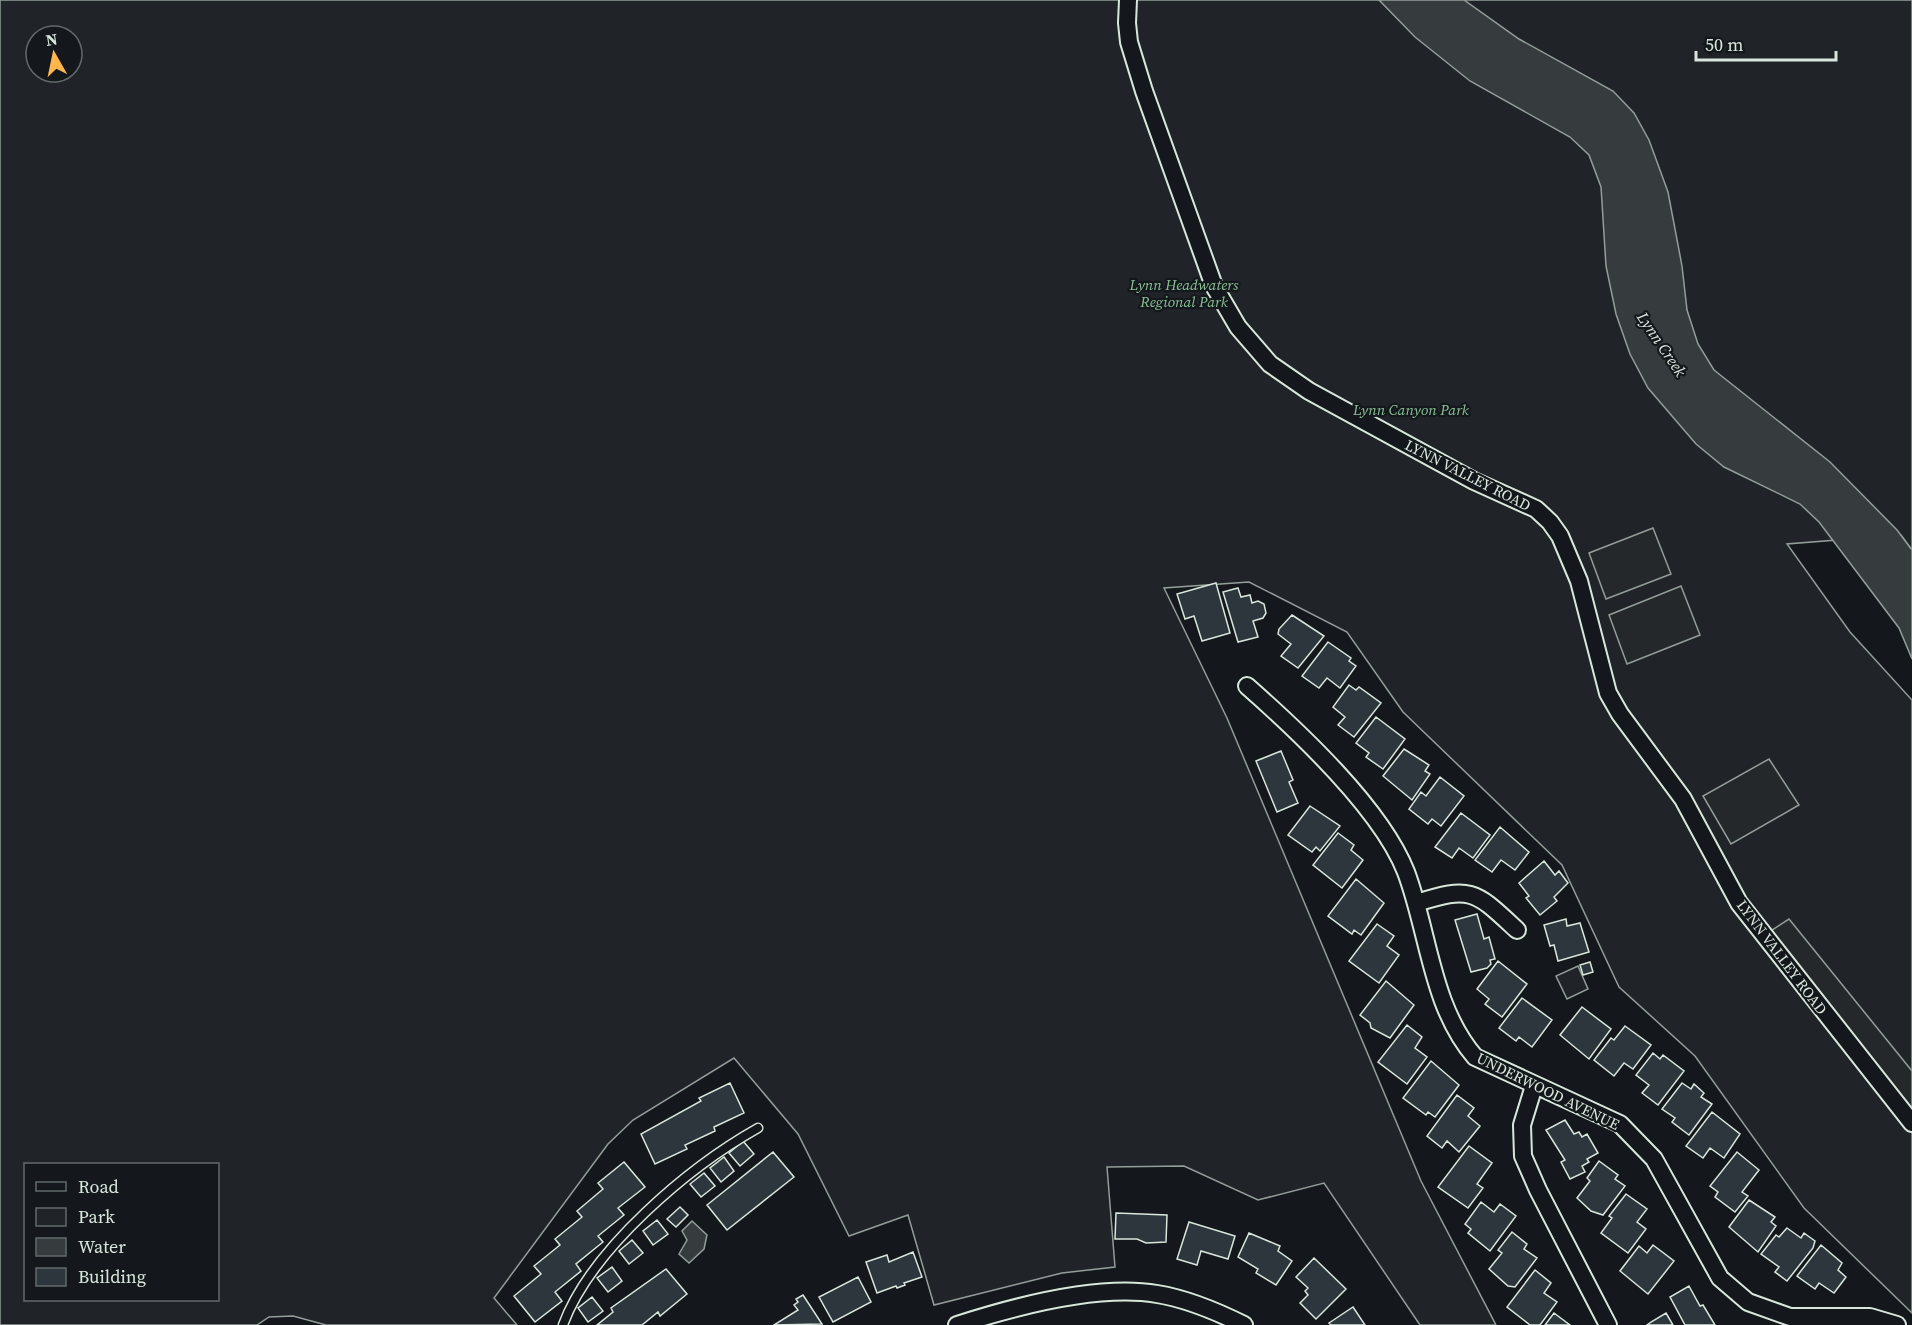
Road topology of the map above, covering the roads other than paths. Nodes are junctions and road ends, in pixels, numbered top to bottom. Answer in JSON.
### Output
{"nodes":[{"id":1,"x":1128,"y":0,"type":"edge"},
{"id":2,"x":1247,"y":686,"type":"dead end"},
{"id":3,"x":1417,"y":903,"type":"junction"},
{"id":4,"x":1517,"y":930,"type":"dead end"},
{"id":5,"x":1534,"y":1086,"type":"junction"},
{"id":6,"x":1912,"y":1123,"type":"edge"},
{"id":7,"x":758,"y":1128,"type":"dead end"},
{"id":8,"x":1767,"y":1318,"type":"edge"},
{"id":9,"x":563,"y":1325,"type":"edge"},
{"id":10,"x":957,"y":1325,"type":"edge"},
{"id":11,"x":1244,"y":1325,"type":"edge"},
{"id":12,"x":1608,"y":1325,"type":"edge"},
{"id":13,"x":1897,"y":1325,"type":"edge"}],
"edges":[{"from":1,"to":6,"type":"street","name":"LYNN VALLEY ROAD"},
{"from":2,"to":3,"type":"street","name":"UNDERWOOD AVENUE"},
{"from":3,"to":4,"type":"street"},
{"from":3,"to":5,"type":"street","name":"UNDERWOOD AVENUE"},
{"from":5,"to":8,"type":"street","name":"UNDERWOOD AVENUE"},
{"from":5,"to":12,"type":"street"},
{"from":7,"to":9,"type":"lane"},
{"from":8,"to":13,"type":"street","name":"UNDERWOOD AVENUE"},
{"from":10,"to":11,"type":"street"}]}
